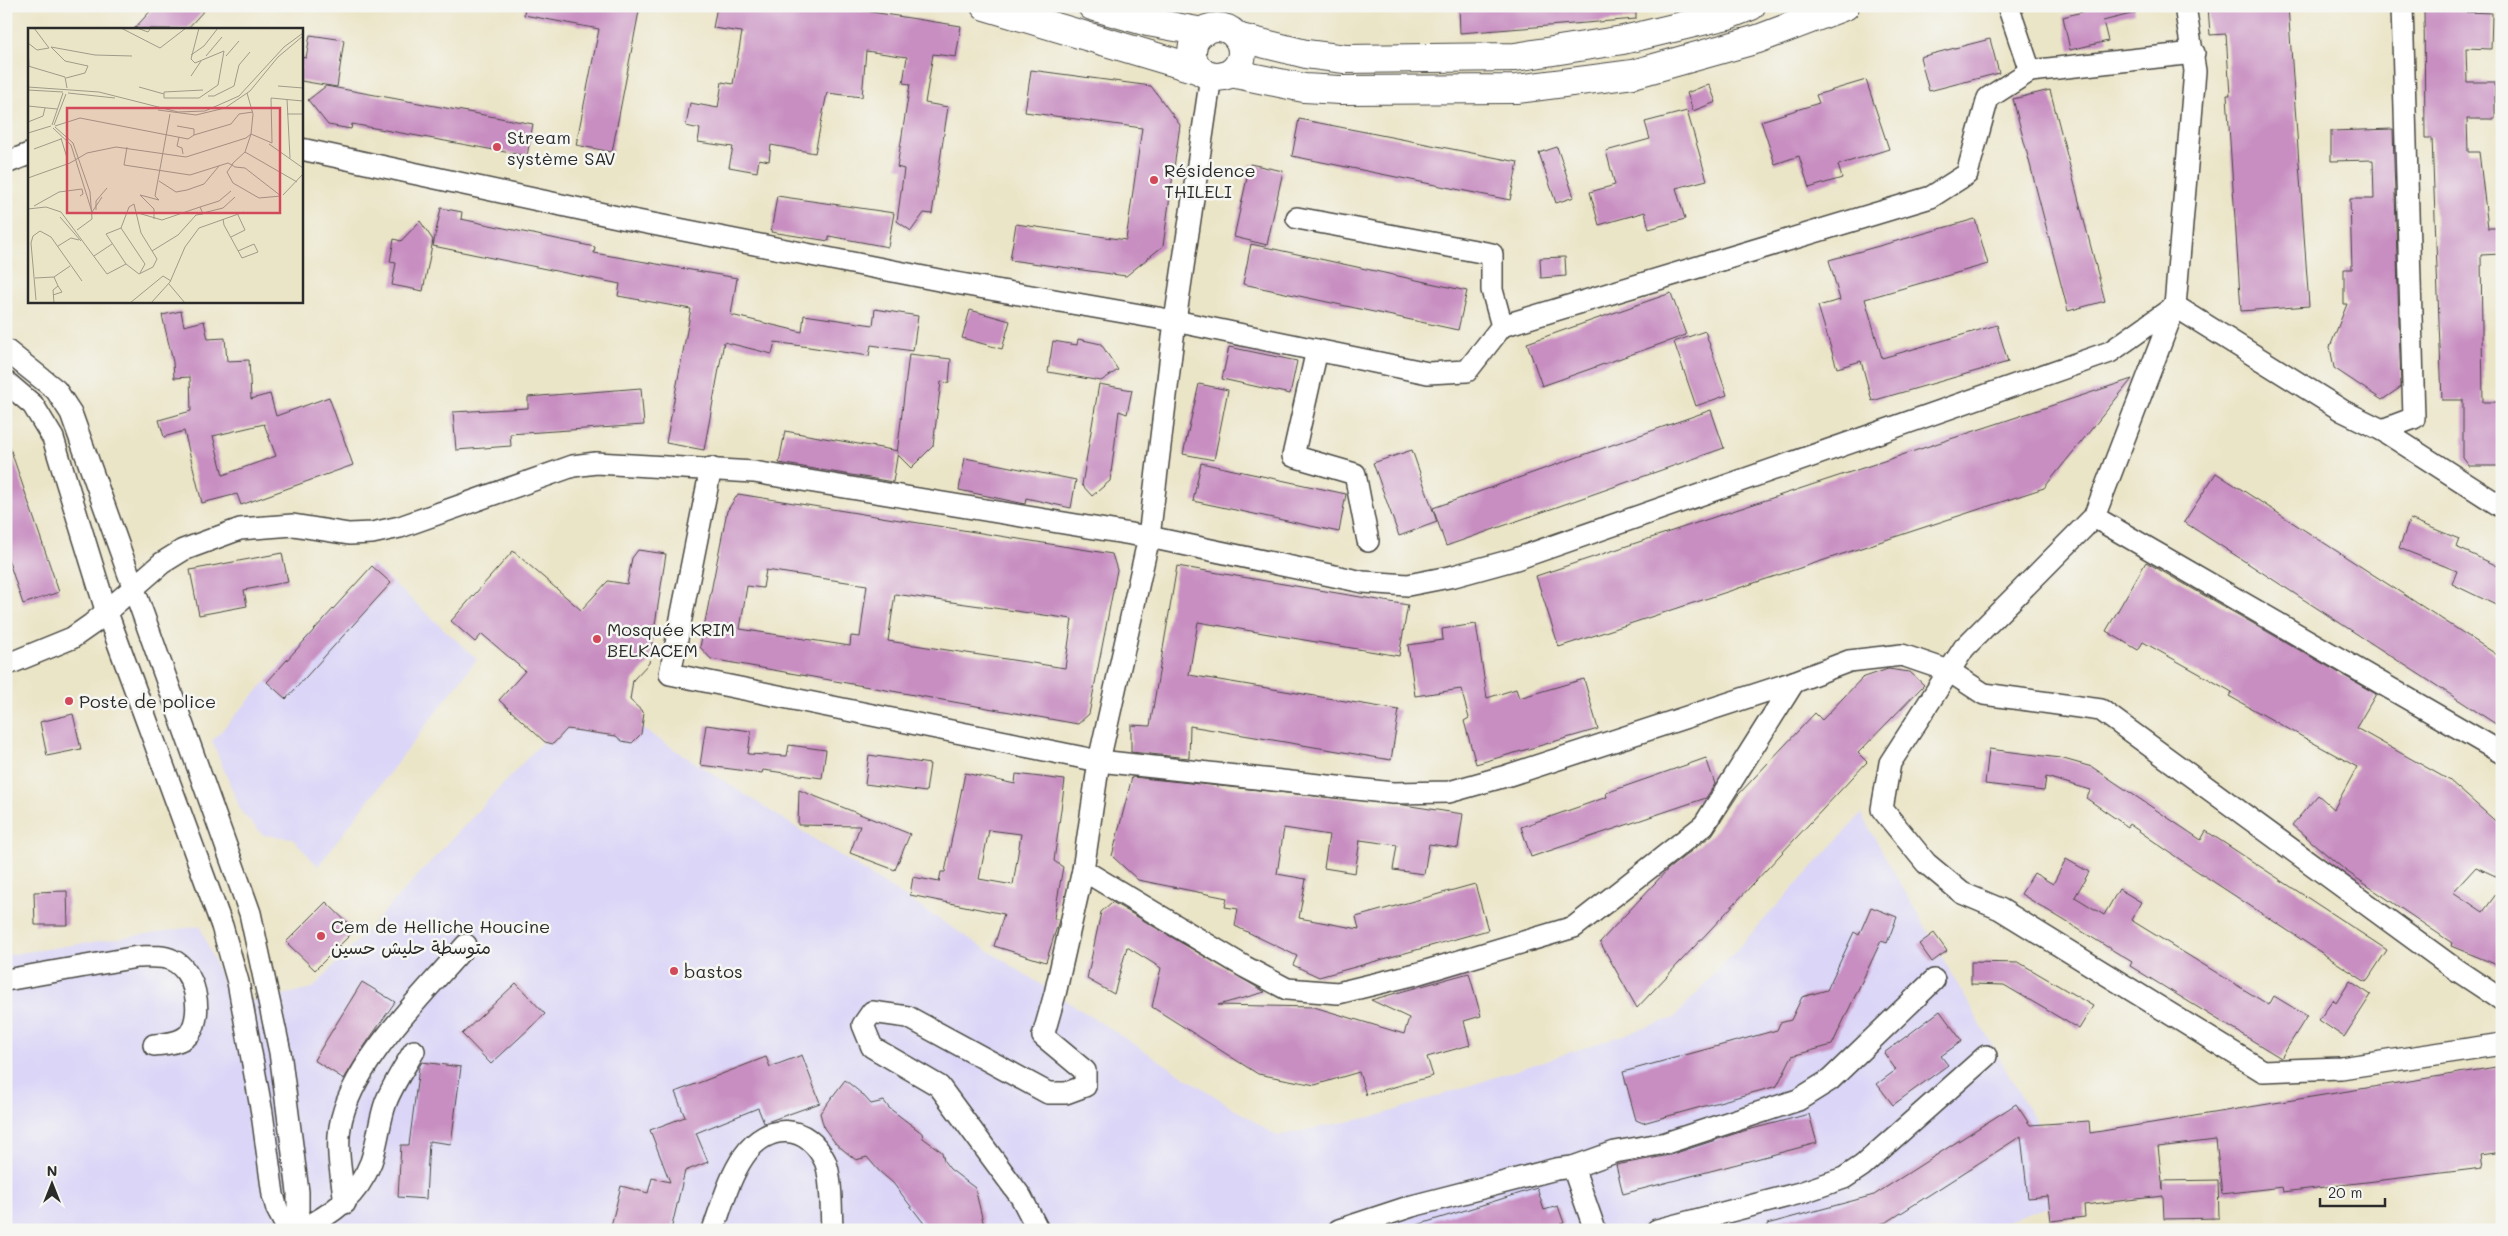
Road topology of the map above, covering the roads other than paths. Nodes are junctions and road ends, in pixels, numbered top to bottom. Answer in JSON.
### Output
{"nodes":[{"id":1,"x":985,"y":6,"type":"edge"},
{"id":2,"x":1092,"y":6,"type":"edge"},
{"id":3,"x":1751,"y":6,"type":"edge"},
{"id":4,"x":1845,"y":6,"type":"edge"},
{"id":5,"x":2008,"y":6,"type":"edge"},
{"id":6,"x":2185,"y":6,"type":"edge"},
{"id":7,"x":2402,"y":6,"type":"edge"},
{"id":8,"x":1149,"y":14,"type":"edge"},
{"id":9,"x":1203,"y":32,"type":"junction"},
{"id":10,"x":1237,"y":37,"type":"junction"},
{"id":11,"x":2194,"y":53,"type":"junction"},
{"id":12,"x":2030,"y":71,"type":"junction"},
{"id":13,"x":1214,"y":73,"type":"junction"},
{"id":14,"x":302,"y":149,"type":"edge"},
{"id":15,"x":28,"y":154,"type":"edge"},
{"id":16,"x":6,"y":163,"type":"edge"},
{"id":17,"x":1297,"y":218,"type":"dead end"},
{"id":18,"x":2175,"y":306,"type":"junction"},
{"id":19,"x":1174,"y":321,"type":"junction"},
{"id":20,"x":1502,"y":326,"type":"junction"},
{"id":21,"x":6,"y":350,"type":"edge"},
{"id":22,"x":1316,"y":350,"type":"junction"},
{"id":23,"x":6,"y":382,"type":"edge"},
{"id":24,"x":2382,"y":430,"type":"junction"},
{"id":25,"x":711,"y":468,"type":"junction"},
{"id":26,"x":2502,"y":507,"type":"edge"},
{"id":27,"x":2094,"y":517,"type":"junction"},
{"id":28,"x":1149,"y":537,"type":"junction"},
{"id":29,"x":1368,"y":541,"type":"dead end"},
{"id":30,"x":135,"y":586,"type":"junction"},
{"id":31,"x":106,"y":610,"type":"junction"},
{"id":32,"x":6,"y":665,"type":"edge"},
{"id":33,"x":1949,"y":670,"type":"junction"},
{"id":34,"x":1794,"y":682,"type":"junction"},
{"id":35,"x":2502,"y":753,"type":"edge"},
{"id":36,"x":1099,"y":761,"type":"junction"},
{"id":37,"x":1083,"y":870,"type":"junction"},
{"id":38,"x":466,"y":945,"type":"dead end"},
{"id":39,"x":6,"y":980,"type":"edge"},
{"id":40,"x":1934,"y":980,"type":"dead end"},
{"id":41,"x":2502,"y":1000,"type":"edge"},
{"id":42,"x":2502,"y":1044,"type":"edge"},
{"id":43,"x":154,"y":1046,"type":"dead end"},
{"id":44,"x":414,"y":1051,"type":"dead end"},
{"id":45,"x":1986,"y":1056,"type":"dead end"},
{"id":46,"x":1573,"y":1167,"type":"junction"},
{"id":47,"x":345,"y":1203,"type":"junction"},
{"id":48,"x":288,"y":1230,"type":"edge"},
{"id":49,"x":293,"y":1230,"type":"edge"},
{"id":50,"x":301,"y":1230,"type":"edge"},
{"id":51,"x":713,"y":1230,"type":"edge"},
{"id":52,"x":832,"y":1230,"type":"edge"},
{"id":53,"x":1038,"y":1230,"type":"edge"},
{"id":54,"x":1339,"y":1230,"type":"edge"},
{"id":55,"x":1595,"y":1230,"type":"edge"},
{"id":56,"x":1657,"y":1230,"type":"edge"}],
"edges":[{"from":1,"to":13,"type":"main road"},
{"from":2,"to":8,"type":"main road"},
{"from":3,"to":10,"type":"main road"},
{"from":4,"to":13,"type":"main road"},
{"from":5,"to":12,"type":"street"},
{"from":6,"to":11,"type":"street"},
{"from":7,"to":24,"type":"street"},
{"from":8,"to":9,"type":"main road"},
{"from":9,"to":10,"type":"main road"},
{"from":9,"to":13,"type":"main road"},
{"from":10,"to":13,"type":"main road"},
{"from":11,"to":12,"type":"street"},
{"from":11,"to":18,"type":"street"},
{"from":12,"to":20,"type":"street"},
{"from":13,"to":19,"type":"street"},
{"from":14,"to":19,"type":"street"},
{"from":15,"to":16,"type":"street"},
{"from":17,"to":20,"type":"street"},
{"from":18,"to":24,"type":"street"},
{"from":18,"to":27,"type":"street"},
{"from":18,"to":28,"type":"street"},
{"from":19,"to":22,"type":"street"},
{"from":19,"to":28,"type":"street"},
{"from":20,"to":22,"type":"street"},
{"from":21,"to":30,"type":"street"},
{"from":22,"to":29,"type":"street"},
{"from":23,"to":31,"type":"street"},
{"from":24,"to":26,"type":"street"},
{"from":25,"to":28,"type":"street"},
{"from":25,"to":30,"type":"street"},
{"from":25,"to":36,"type":"street"},
{"from":27,"to":33,"type":"street"},
{"from":27,"to":35,"type":"street"},
{"from":28,"to":36,"type":"street"},
{"from":30,"to":31,"type":"street"},
{"from":30,"to":49,"type":"street"},
{"from":31,"to":32,"type":"street"},
{"from":31,"to":48,"type":"street"},
{"from":33,"to":34,"type":"street"},
{"from":33,"to":41,"type":"street"},
{"from":33,"to":42,"type":"street"},
{"from":34,"to":36,"type":"street"},
{"from":34,"to":37,"type":"street"},
{"from":36,"to":37,"type":"street"},
{"from":37,"to":53,"type":"street"},
{"from":38,"to":47,"type":"street"},
{"from":39,"to":43,"type":"street"},
{"from":40,"to":46,"type":"street"},
{"from":44,"to":47,"type":"street"},
{"from":45,"to":56,"type":"street"},
{"from":46,"to":54,"type":"street"},
{"from":46,"to":55,"type":"street"},
{"from":47,"to":50,"type":"street"},
{"from":51,"to":52,"type":"street"}]}
